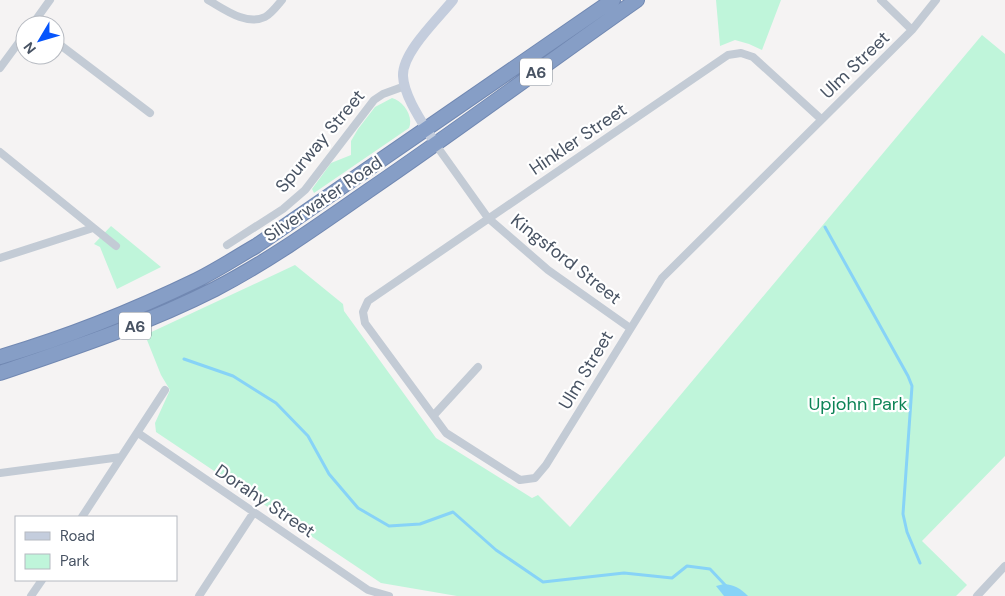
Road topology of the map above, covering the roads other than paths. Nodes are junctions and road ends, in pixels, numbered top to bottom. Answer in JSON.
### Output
{"nodes":[{"id":1,"x":50,"y":0,"type":"edge"},
{"id":2,"x":208,"y":0,"type":"edge"},
{"id":3,"x":282,"y":0,"type":"edge"},
{"id":4,"x":613,"y":0,"type":"edge"},
{"id":5,"x":637,"y":0,"type":"edge"},
{"id":6,"x":881,"y":0,"type":"edge"},
{"id":7,"x":936,"y":0,"type":"edge"},
{"id":8,"x":448,"y":2,"type":"edge"},
{"id":9,"x":40,"y":15,"type":"edge"},
{"id":10,"x":912,"y":30,"type":"junction"},
{"id":11,"x":15,"y":48,"type":"edge"},
{"id":12,"x":65,"y":49,"type":"edge"},
{"id":13,"x":0,"y":68,"type":"edge"},
{"id":14,"x":405,"y":86,"type":"junction"},
{"id":15,"x":150,"y":114,"type":"dead end"},
{"id":16,"x":821,"y":120,"type":"junction"},
{"id":17,"x":426,"y":128,"type":"junction"},
{"id":18,"x":436,"y":145,"type":"junction"},
{"id":19,"x":0,"y":152,"type":"edge"},
{"id":20,"x":488,"y":218,"type":"junction"},
{"id":21,"x":93,"y":228,"type":"junction"},
{"id":22,"x":227,"y":245,"type":"dead end"},
{"id":23,"x":116,"y":246,"type":"dead end"},
{"id":24,"x":0,"y":258,"type":"edge"},
{"id":25,"x":366,"y":323,"type":"joint"},
{"id":26,"x":630,"y":328,"type":"junction"},
{"id":27,"x":0,"y":357,"type":"edge"},
{"id":28,"x":478,"y":366,"type":"dead end"},
{"id":29,"x":0,"y":373,"type":"edge"},
{"id":30,"x":165,"y":390,"type":"dead end"},
{"id":31,"x":434,"y":415,"type":"junction"},
{"id":32,"x":138,"y":433,"type":"junction"},
{"id":33,"x":121,"y":457,"type":"junction"},
{"id":34,"x":0,"y":473,"type":"edge"},
{"id":35,"x":254,"y":512,"type":"junction"},
{"id":36,"x":83,"y":516,"type":"edge"},
{"id":37,"x":1005,"y":566,"type":"edge"},
{"id":38,"x":41,"y":581,"type":"edge"},
{"id":39,"x":366,"y":593,"type":"edge"},
{"id":40,"x":31,"y":596,"type":"edge"},
{"id":41,"x":199,"y":596,"type":"edge"},
{"id":42,"x":389,"y":596,"type":"edge"},
{"id":43,"x":977,"y":596,"type":"edge"}],
"edges":[{"from":1,"to":9,"type":"street"},
{"from":2,"to":3,"type":"street"},
{"from":4,"to":17,"type":"highway","name":"Silverwater Road","number":"A6"},
{"from":5,"to":18,"type":"highway","name":"Silverwater Road","number":"A6"},
{"from":6,"to":10,"type":"street"},
{"from":7,"to":10,"type":"street","name":"Ulm Street"},
{"from":8,"to":14,"type":"street"},
{"from":10,"to":16,"type":"street","name":"Ulm Street"},
{"from":11,"to":13,"type":"street"},
{"from":12,"to":15,"type":"street"},
{"from":14,"to":17,"type":"street","name":"Kingsford Street"},
{"from":14,"to":22,"type":"street","name":"Spurway Street"},
{"from":16,"to":20,"type":"street","name":"Hinkler Street"},
{"from":16,"to":26,"type":"street","name":"Ulm Street"},
{"from":17,"to":18,"type":"street","name":"Kingsford Street"},
{"from":17,"to":27,"type":"highway","name":"Silverwater Road","number":"A6"},
{"from":18,"to":20,"type":"street","name":"Kingsford Street"},
{"from":18,"to":29,"type":"highway","name":"Silverwater Road","number":"A6"},
{"from":19,"to":21,"type":"street"},
{"from":20,"to":25,"type":"street","name":"Hinkler Street"},
{"from":20,"to":26,"type":"street","name":"Kingsford Street"},
{"from":21,"to":23,"type":"street"},
{"from":21,"to":24,"type":"street"},
{"from":25,"to":31,"type":"street","name":"Ulm Street"},
{"from":26,"to":31,"type":"street","name":"Ulm Street"},
{"from":28,"to":31,"type":"street"},
{"from":30,"to":32,"type":"street"},
{"from":32,"to":33,"type":"street"},
{"from":32,"to":35,"type":"street","name":"Dorahy Street"},
{"from":33,"to":34,"type":"street"},
{"from":33,"to":36,"type":"street"},
{"from":35,"to":39,"type":"street","name":"Dorahy Street"},
{"from":35,"to":41,"type":"street"},
{"from":37,"to":43,"type":"street"},
{"from":38,"to":40,"type":"street"},
{"from":39,"to":42,"type":"street","name":"Dorahy Street"}]}
